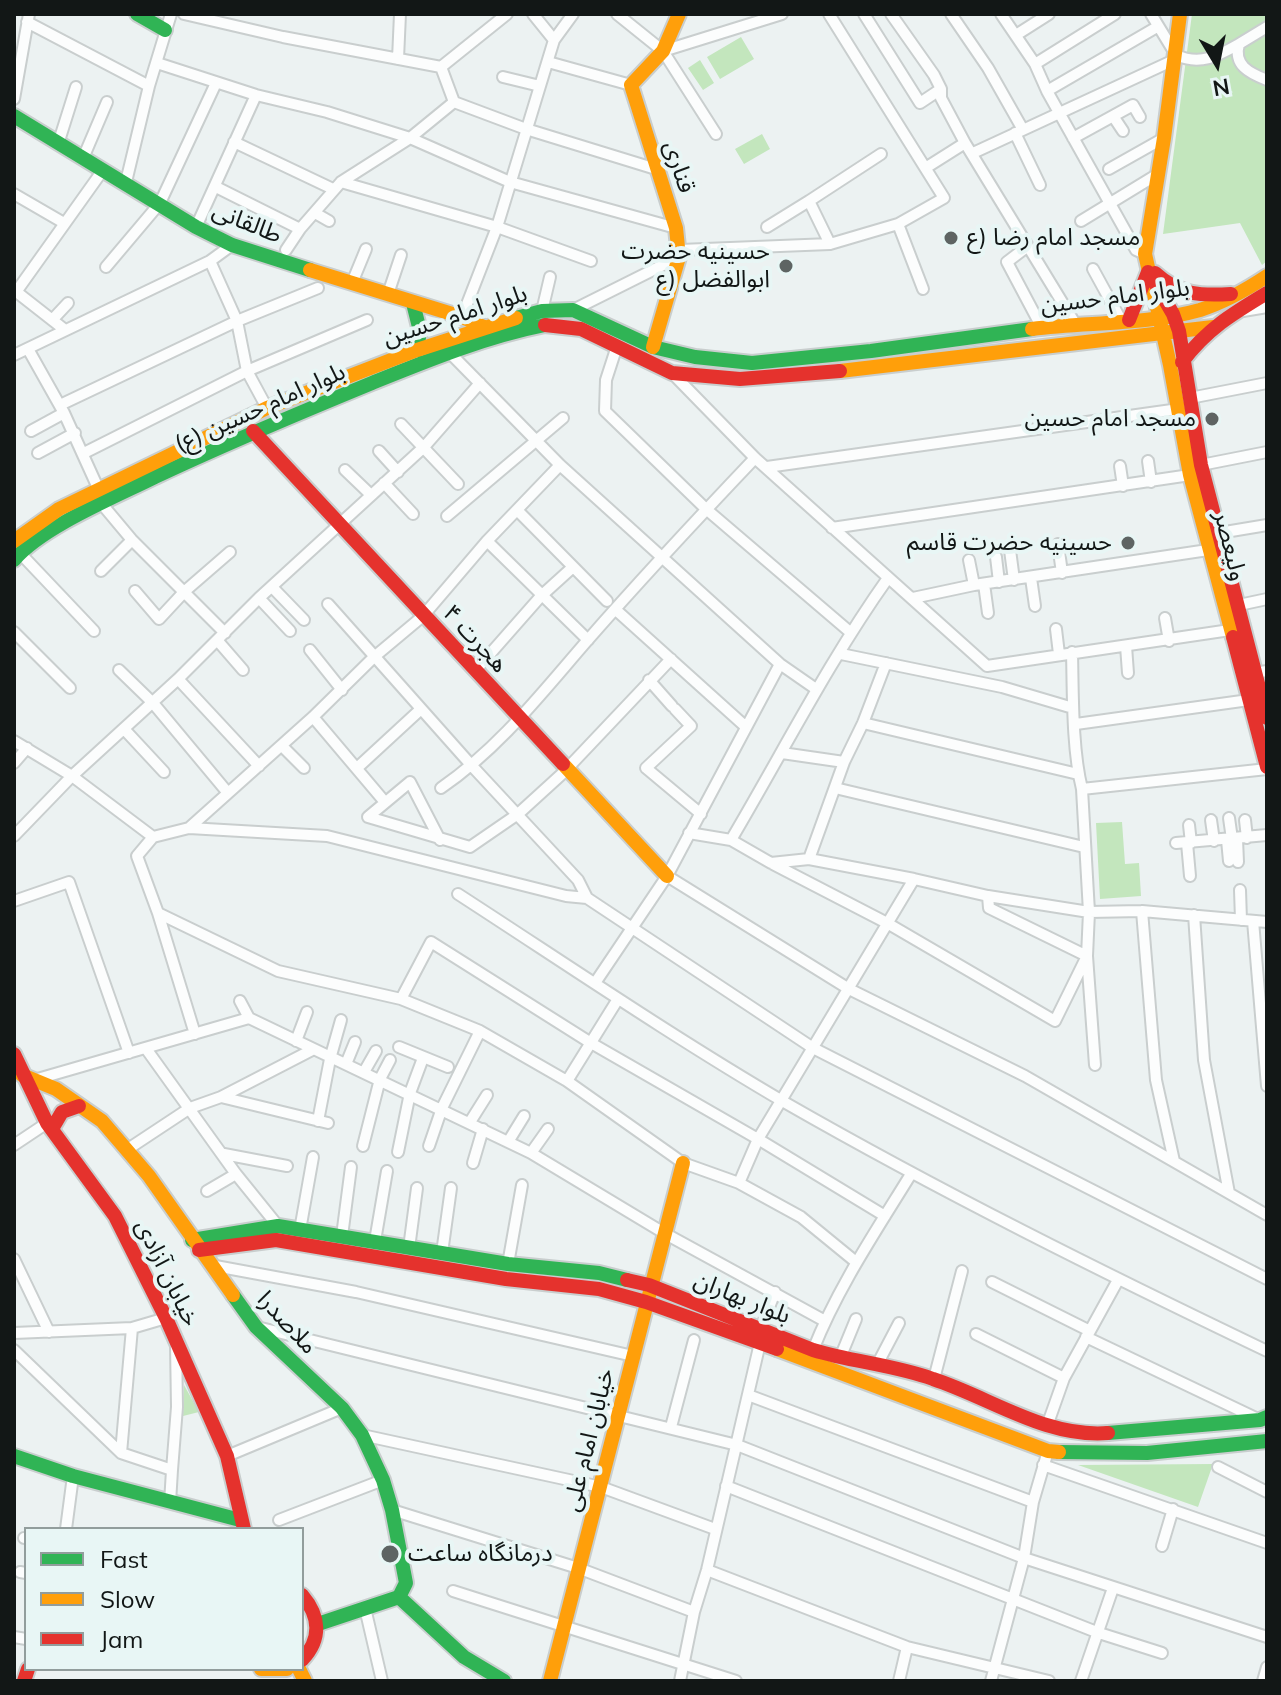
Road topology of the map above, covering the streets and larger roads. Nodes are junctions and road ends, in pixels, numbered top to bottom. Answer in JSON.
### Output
{"nodes":[{"id":1,"x":137,"y":14,"type":"edge"},
{"id":2,"x":171,"y":14,"type":"edge"},
{"id":3,"x":184,"y":14,"type":"edge"},
{"id":4,"x":400,"y":14,"type":"edge"},
{"id":5,"x":507,"y":14,"type":"edge"},
{"id":6,"x":533,"y":14,"type":"edge"},
{"id":7,"x":573,"y":14,"type":"edge"},
{"id":8,"x":617,"y":14,"type":"edge"},
{"id":9,"x":678,"y":14,"type":"edge"},
{"id":10,"x":782,"y":14,"type":"edge"},
{"id":11,"x":829,"y":14,"type":"edge"},
{"id":12,"x":864,"y":14,"type":"edge"},
{"id":13,"x":891,"y":14,"type":"edge"},
{"id":14,"x":951,"y":14,"type":"edge"},
{"id":15,"x":1001,"y":14,"type":"edge"},
{"id":16,"x":1049,"y":14,"type":"edge"},
{"id":17,"x":1115,"y":14,"type":"edge"},
{"id":18,"x":1151,"y":14,"type":"edge"},
{"id":19,"x":1180,"y":14,"type":"edge"},
{"id":20,"x":767,"y":16,"type":"edge"},
{"id":21,"x":28,"y":18,"type":"edge"},
{"id":22,"x":1157,"y":27,"type":"junction"},
{"id":23,"x":1267,"y":27,"type":"edge"},
{"id":24,"x":165,"y":30,"type":"junction"},
{"id":25,"x":19,"y":32,"type":"edge"},
{"id":26,"x":1016,"y":35,"type":"junction"},
{"id":27,"x":554,"y":40,"type":"junction"},
{"id":28,"x":1239,"y":44,"type":"junction"},
{"id":29,"x":663,"y":51,"type":"junction"},
{"id":30,"x":1175,"y":57,"type":"junction"},
{"id":31,"x":398,"y":59,"type":"junction"},
{"id":32,"x":548,"y":62,"type":"junction"},
{"id":33,"x":157,"y":63,"type":"junction"},
{"id":34,"x":1035,"y":64,"type":"junction"},
{"id":35,"x":441,"y":67,"type":"junction"},
{"id":36,"x":503,"y":77,"type":"dead end"},
{"id":37,"x":1267,"y":80,"type":"edge"},
{"id":38,"x":216,"y":83,"type":"junction"},
{"id":39,"x":631,"y":85,"type":"junction"},
{"id":40,"x":149,"y":86,"type":"junction"},
{"id":41,"x":540,"y":86,"type":"junction"},
{"id":42,"x":76,"y":87,"type":"dead end"},
{"id":43,"x":941,"y":89,"type":"junction"},
{"id":44,"x":1047,"y":91,"type":"junction"},
{"id":45,"x":256,"y":95,"type":"junction"},
{"id":46,"x":14,"y":99,"type":"edge"},
{"id":47,"x":107,"y":102,"type":"dead end"},
{"id":48,"x":454,"y":102,"type":"junction"},
{"id":49,"x":1061,"y":114,"type":"junction"},
{"id":50,"x":14,"y":116,"type":"edge"},
{"id":51,"x":1113,"y":116,"type":"junction"},
{"id":52,"x":1140,"y":117,"type":"dead end"},
{"id":53,"x":526,"y":129,"type":"junction"},
{"id":54,"x":1018,"y":131,"type":"junction"},
{"id":55,"x":1123,"y":131,"type":"dead end"},
{"id":56,"x":716,"y":134,"type":"dead end"},
{"id":57,"x":410,"y":138,"type":"junction"},
{"id":58,"x":1073,"y":138,"type":"junction"},
{"id":59,"x":1164,"y":138,"type":"junction"},
{"id":60,"x":59,"y":141,"type":"junction"},
{"id":61,"x":234,"y":142,"type":"junction"},
{"id":62,"x":965,"y":143,"type":"junction"},
{"id":63,"x":973,"y":153,"type":"junction"},
{"id":64,"x":881,"y":154,"type":"dead end"},
{"id":65,"x":84,"y":156,"type":"junction"},
{"id":66,"x":927,"y":167,"type":"junction"},
{"id":67,"x":656,"y":169,"type":"junction"},
{"id":68,"x":1109,"y":169,"type":"dead end"},
{"id":69,"x":103,"y":170,"type":"junction"},
{"id":70,"x":1158,"y":174,"type":"junction"},
{"id":71,"x":126,"y":182,"type":"junction"},
{"id":72,"x":510,"y":182,"type":"junction"},
{"id":73,"x":1040,"y":185,"type":"dead end"},
{"id":74,"x":337,"y":186,"type":"junction"},
{"id":75,"x":216,"y":187,"type":"junction"},
{"id":76,"x":14,"y":194,"type":"edge"},
{"id":77,"x":809,"y":201,"type":"junction"},
{"id":78,"x":160,"y":203,"type":"junction"},
{"id":79,"x":1109,"y":203,"type":"junction"},
{"id":80,"x":315,"y":213,"type":"junction"},
{"id":81,"x":329,"y":221,"type":"dead end"},
{"id":82,"x":1081,"y":221,"type":"dead end"},
{"id":83,"x":64,"y":223,"type":"junction"},
{"id":84,"x":898,"y":224,"type":"junction"},
{"id":85,"x":196,"y":227,"type":"junction"},
{"id":86,"x":497,"y":227,"type":"junction"},
{"id":87,"x":767,"y":227,"type":"dead end"},
{"id":88,"x":676,"y":228,"type":"junction"},
{"id":89,"x":300,"y":229,"type":"junction"},
{"id":90,"x":830,"y":244,"type":"junction"},
{"id":91,"x":232,"y":245,"type":"junction"},
{"id":92,"x":1028,"y":246,"type":"junction"},
{"id":93,"x":366,"y":249,"type":"dead end"},
{"id":94,"x":286,"y":250,"type":"dead end"},
{"id":95,"x":680,"y":253,"type":"junction"},
{"id":96,"x":401,"y":255,"type":"dead end"},
{"id":97,"x":210,"y":261,"type":"junction"},
{"id":98,"x":591,"y":261,"type":"dead end"},
{"id":99,"x":1147,"y":263,"type":"junction"},
{"id":100,"x":106,"y":267,"type":"dead end"},
{"id":101,"x":1093,"y":269,"type":"dead end"},
{"id":102,"x":1267,"y":276,"type":"edge"},
{"id":103,"x":550,"y":277,"type":"dead end"},
{"id":104,"x":352,"y":283,"type":"junction"},
{"id":105,"x":318,"y":288,"type":"dead end"},
{"id":106,"x":923,"y":289,"type":"dead end"},
{"id":107,"x":15,"y":291,"type":"edge"},
{"id":108,"x":1267,"y":293,"type":"edge"},
{"id":109,"x":388,"y":294,"type":"junction"},
{"id":110,"x":1240,"y":294,"type":"junction"},
{"id":111,"x":68,"y":303,"type":"dead end"},
{"id":112,"x":413,"y":303,"type":"junction"},
{"id":113,"x":1267,"y":307,"type":"edge"},
{"id":114,"x":573,"y":310,"type":"junction"},
{"id":115,"x":542,"y":311,"type":"junction"},
{"id":116,"x":1237,"y":312,"type":"junction"},
{"id":117,"x":1173,"y":314,"type":"junction"},
{"id":118,"x":462,"y":317,"type":"junction"},
{"id":119,"x":1157,"y":317,"type":"junction"},
{"id":120,"x":53,"y":319,"type":"junction"},
{"id":121,"x":367,"y":320,"type":"dead end"},
{"id":122,"x":237,"y":321,"type":"junction"},
{"id":123,"x":1126,"y":321,"type":"junction"},
{"id":124,"x":1076,"y":325,"type":"junction"},
{"id":125,"x":484,"y":327,"type":"junction"},
{"id":126,"x":1213,"y":327,"type":"junction"},
{"id":127,"x":1042,"y":328,"type":"junction"},
{"id":128,"x":65,"y":330,"type":"junction"},
{"id":129,"x":1179,"y":331,"type":"junction"},
{"id":130,"x":1161,"y":333,"type":"junction"},
{"id":131,"x":617,"y":346,"type":"junction"},
{"id":132,"x":653,"y":347,"type":"junction"},
{"id":133,"x":28,"y":349,"type":"junction"},
{"id":134,"x":417,"y":350,"type":"junction"},
{"id":135,"x":871,"y":351,"type":"junction"},
{"id":136,"x":449,"y":352,"type":"junction"},
{"id":137,"x":14,"y":355,"type":"edge"},
{"id":138,"x":1177,"y":363,"type":"junction"},
{"id":139,"x":873,"y":369,"type":"junction"},
{"id":140,"x":247,"y":371,"type":"junction"},
{"id":141,"x":672,"y":373,"type":"junction"},
{"id":142,"x":480,"y":383,"type":"junction"},
{"id":143,"x":1267,"y":383,"type":"edge"},
{"id":144,"x":1184,"y":404,"type":"junction"},
{"id":145,"x":267,"y":408,"type":"junction"},
{"id":146,"x":62,"y":409,"type":"junction"},
{"id":147,"x":563,"y":418,"type":"dead end"},
{"id":148,"x":401,"y":424,"type":"dead end"},
{"id":149,"x":31,"y":431,"type":"dead end"},
{"id":150,"x":253,"y":431,"type":"junction"},
{"id":151,"x":75,"y":433,"type":"junction"},
{"id":152,"x":535,"y":440,"type":"junction"},
{"id":153,"x":424,"y":447,"type":"junction"},
{"id":154,"x":379,"y":451,"type":"dead end"},
{"id":155,"x":1267,"y":452,"type":"edge"},
{"id":156,"x":38,"y":453,"type":"dead end"},
{"id":157,"x":84,"y":453,"type":"junction"},
{"id":158,"x":755,"y":458,"type":"junction"},
{"id":159,"x":1148,"y":461,"type":"dead end"},
{"id":160,"x":560,"y":465,"type":"junction"},
{"id":161,"x":1120,"y":466,"type":"dead end"},
{"id":162,"x":767,"y":467,"type":"junction"},
{"id":163,"x":345,"y":470,"type":"dead end"},
{"id":164,"x":1195,"y":470,"type":"junction"},
{"id":165,"x":398,"y":472,"type":"junction"},
{"id":166,"x":1151,"y":482,"type":"junction"},
{"id":167,"x":384,"y":483,"type":"junction"},
{"id":168,"x":458,"y":484,"type":"dead end"},
{"id":169,"x":1123,"y":486,"type":"junction"},
{"id":170,"x":370,"y":494,"type":"junction"},
{"id":171,"x":100,"y":496,"type":"junction"},
{"id":172,"x":706,"y":509,"type":"junction"},
{"id":173,"x":517,"y":510,"type":"junction"},
{"id":174,"x":413,"y":514,"type":"dead end"},
{"id":175,"x":447,"y":516,"type":"dead end"},
{"id":176,"x":1267,"y":525,"type":"edge"},
{"id":177,"x":339,"y":526,"type":"junction"},
{"id":178,"x":832,"y":528,"type":"junction"},
{"id":179,"x":1219,"y":533,"type":"junction"},
{"id":180,"x":132,"y":540,"type":"junction"},
{"id":181,"x":487,"y":541,"type":"junction"},
{"id":182,"x":16,"y":544,"type":"edge"},
{"id":183,"x":1058,"y":544,"type":"dead end"},
{"id":184,"x":1010,"y":550,"type":"dead end"},
{"id":185,"x":1208,"y":550,"type":"junction"},
{"id":186,"x":230,"y":552,"type":"dead end"},
{"id":187,"x":664,"y":557,"type":"junction"},
{"id":188,"x":996,"y":557,"type":"dead end"},
{"id":189,"x":969,"y":560,"type":"dead end"},
{"id":190,"x":573,"y":567,"type":"junction"},
{"id":191,"x":101,"y":571,"type":"dead end"},
{"id":192,"x":1062,"y":573,"type":"junction"},
{"id":193,"x":888,"y":578,"type":"junction"},
{"id":194,"x":1031,"y":578,"type":"junction"},
{"id":195,"x":1014,"y":580,"type":"junction"},
{"id":196,"x":999,"y":582,"type":"junction"},
{"id":197,"x":979,"y":584,"type":"junction"},
{"id":198,"x":273,"y":588,"type":"junction"},
{"id":199,"x":135,"y":591,"type":"dead end"},
{"id":200,"x":185,"y":591,"type":"junction"},
{"id":201,"x":541,"y":596,"type":"junction"},
{"id":202,"x":259,"y":598,"type":"junction"},
{"id":203,"x":913,"y":598,"type":"junction"},
{"id":204,"x":1267,"y":599,"type":"edge"},
{"id":205,"x":607,"y":601,"type":"dead end"},
{"id":206,"x":328,"y":604,"type":"dead end"},
{"id":207,"x":1239,"y":605,"type":"junction"},
{"id":208,"x":1035,"y":606,"type":"dead end"},
{"id":209,"x":616,"y":610,"type":"junction"},
{"id":210,"x":988,"y":613,"type":"dead end"},
{"id":211,"x":423,"y":616,"type":"junction"},
{"id":212,"x":1165,"y":618,"type":"dead end"},
{"id":213,"x":304,"y":620,"type":"dead end"},
{"id":214,"x":1056,"y":629,"type":"dead end"},
{"id":215,"x":1230,"y":630,"type":"junction"},
{"id":216,"x":94,"y":631,"type":"dead end"},
{"id":217,"x":290,"y":631,"type":"dead end"},
{"id":218,"x":14,"y":632,"type":"edge"},
{"id":219,"x":850,"y":632,"type":"junction"},
{"id":220,"x":221,"y":636,"type":"junction"},
{"id":221,"x":588,"y":640,"type":"junction"},
{"id":222,"x":1169,"y":641,"type":"junction"},
{"id":223,"x":1126,"y":646,"type":"junction"},
{"id":224,"x":310,"y":650,"type":"dead end"},
{"id":225,"x":1072,"y":652,"type":"junction"},
{"id":226,"x":841,"y":654,"type":"junction"},
{"id":227,"x":1059,"y":654,"type":"junction"},
{"id":228,"x":374,"y":657,"type":"junction"},
{"id":229,"x":671,"y":659,"type":"junction"},
{"id":230,"x":886,"y":663,"type":"junction"},
{"id":231,"x":780,"y":664,"type":"junction"},
{"id":232,"x":987,"y":666,"type":"junction"},
{"id":233,"x":119,"y":670,"type":"dead end"},
{"id":234,"x":243,"y":670,"type":"dead end"},
{"id":235,"x":475,"y":671,"type":"junction"},
{"id":236,"x":1261,"y":672,"type":"edge"},
{"id":237,"x":1128,"y":673,"type":"dead end"},
{"id":238,"x":178,"y":679,"type":"junction"},
{"id":239,"x":649,"y":680,"type":"junction"},
{"id":240,"x":1002,"y":687,"type":"junction"},
{"id":241,"x":70,"y":688,"type":"dead end"},
{"id":242,"x":816,"y":689,"type":"junction"},
{"id":243,"x":342,"y":690,"type":"junction"},
{"id":244,"x":1249,"y":700,"type":"junction"},
{"id":245,"x":153,"y":703,"type":"junction"},
{"id":246,"x":1073,"y":708,"type":"junction"},
{"id":247,"x":421,"y":709,"type":"junction"},
{"id":248,"x":313,"y":717,"type":"junction"},
{"id":249,"x":1267,"y":718,"type":"edge"},
{"id":250,"x":521,"y":719,"type":"junction"},
{"id":251,"x":863,"y":723,"type":"junction"},
{"id":252,"x":1076,"y":724,"type":"junction"},
{"id":253,"x":746,"y":727,"type":"junction"},
{"id":254,"x":124,"y":729,"type":"junction"},
{"id":255,"x":14,"y":741,"type":"edge"},
{"id":256,"x":282,"y":746,"type":"junction"},
{"id":257,"x":27,"y":748,"type":"junction"},
{"id":258,"x":782,"y":753,"type":"junction"},
{"id":259,"x":844,"y":762,"type":"junction"},
{"id":260,"x":14,"y":763,"type":"edge"},
{"id":261,"x":259,"y":766,"type":"junction"},
{"id":262,"x":472,"y":766,"type":"junction"},
{"id":263,"x":304,"y":768,"type":"dead end"},
{"id":264,"x":357,"y":768,"type":"junction"},
{"id":265,"x":568,"y":768,"type":"junction"},
{"id":266,"x":1267,"y":768,"type":"edge"},
{"id":267,"x":164,"y":772,"type":"dead end"},
{"id":268,"x":1078,"y":774,"type":"junction"},
{"id":269,"x":72,"y":776,"type":"junction"},
{"id":270,"x":441,"y":788,"type":"dead end"},
{"id":271,"x":835,"y":788,"type":"junction"},
{"id":272,"x":1082,"y":789,"type":"junction"},
{"id":273,"x":228,"y":793,"type":"junction"},
{"id":274,"x":384,"y":801,"type":"junction"},
{"id":275,"x":518,"y":814,"type":"junction"},
{"id":276,"x":701,"y":814,"type":"junction"},
{"id":277,"x":1229,"y":818,"type":"dead end"},
{"id":278,"x":1211,"y":820,"type":"dead end"},
{"id":279,"x":1245,"y":820,"type":"dead end"},
{"id":280,"x":1189,"y":825,"type":"dead end"},
{"id":281,"x":189,"y":828,"type":"junction"},
{"id":282,"x":689,"y":833,"type":"junction"},
{"id":283,"x":1267,"y":835,"type":"edge"},
{"id":284,"x":14,"y":836,"type":"edge"},
{"id":285,"x":153,"y":837,"type":"junction"},
{"id":286,"x":1236,"y":839,"type":"junction"},
{"id":287,"x":440,"y":840,"type":"junction"},
{"id":288,"x":731,"y":840,"type":"junction"},
{"id":289,"x":1214,"y":841,"type":"junction"},
{"id":290,"x":1185,"y":843,"type":"junction"},
{"id":291,"x":1084,"y":847,"type":"junction"},
{"id":292,"x":809,"y":859,"type":"junction"},
{"id":293,"x":1233,"y":862,"type":"dead end"},
{"id":294,"x":771,"y":863,"type":"junction"},
{"id":295,"x":667,"y":876,"type":"junction"},
{"id":296,"x":1190,"y":876,"type":"dead end"},
{"id":297,"x":914,"y":879,"type":"junction"},
{"id":298,"x":1240,"y":890,"type":"dead end"},
{"id":299,"x":458,"y":894,"type":"dead end"},
{"id":300,"x":988,"y":896,"type":"junction"},
{"id":301,"x":587,"y":898,"type":"junction"},
{"id":302,"x":14,"y":901,"type":"edge"},
{"id":303,"x":1142,"y":911,"type":"junction"},
{"id":304,"x":1089,"y":912,"type":"junction"},
{"id":305,"x":158,"y":913,"type":"junction"},
{"id":306,"x":1194,"y":915,"type":"junction"},
{"id":307,"x":1241,"y":920,"type":"junction"},
{"id":308,"x":1253,"y":921,"type":"junction"},
{"id":309,"x":1267,"y":922,"type":"edge"},
{"id":310,"x":887,"y":923,"type":"junction"},
{"id":311,"x":630,"y":929,"type":"junction"},
{"id":312,"x":1087,"y":956,"type":"junction"},
{"id":313,"x":595,"y":983,"type":"junction"},
{"id":314,"x":849,"y":989,"type":"junction"},
{"id":315,"x":401,"y":999,"type":"junction"},
{"id":316,"x":618,"y":999,"type":"junction"},
{"id":317,"x":240,"y":1001,"type":"dead end"},
{"id":318,"x":307,"y":1012,"type":"dead end"},
{"id":319,"x":249,"y":1018,"type":"junction"},
{"id":320,"x":341,"y":1020,"type":"dead end"},
{"id":321,"x":480,"y":1031,"type":"junction"},
{"id":322,"x":195,"y":1034,"type":"junction"},
{"id":323,"x":296,"y":1041,"type":"junction"},
{"id":324,"x":355,"y":1042,"type":"dead end"},
{"id":325,"x":591,"y":1043,"type":"junction"},
{"id":326,"x":399,"y":1047,"type":"dead end"},
{"id":327,"x":813,"y":1048,"type":"junction"},
{"id":328,"x":147,"y":1050,"type":"junction"},
{"id":329,"x":312,"y":1050,"type":"junction"},
{"id":330,"x":376,"y":1051,"type":"dead end"},
{"id":331,"x":129,"y":1053,"type":"junction"},
{"id":332,"x":14,"y":1054,"type":"edge"},
{"id":333,"x":423,"y":1058,"type":"junction"},
{"id":334,"x":330,"y":1059,"type":"junction"},
{"id":335,"x":390,"y":1060,"type":"dead end"},
{"id":336,"x":346,"y":1064,"type":"junction"},
{"id":337,"x":1095,"y":1065,"type":"dead end"},
{"id":338,"x":448,"y":1067,"type":"dead end"},
{"id":339,"x":364,"y":1072,"type":"junction"},
{"id":340,"x":28,"y":1078,"type":"junction"},
{"id":341,"x":380,"y":1079,"type":"junction"},
{"id":342,"x":567,"y":1081,"type":"junction"},
{"id":343,"x":1267,"y":1086,"type":"edge"},
{"id":344,"x":410,"y":1093,"type":"junction"},
{"id":345,"x":487,"y":1095,"type":"dead end"},
{"id":346,"x":221,"y":1097,"type":"junction"},
{"id":347,"x":781,"y":1100,"type":"junction"},
{"id":348,"x":79,"y":1106,"type":"junction"},
{"id":349,"x":190,"y":1108,"type":"junction"},
{"id":350,"x":442,"y":1108,"type":"junction"},
{"id":351,"x":524,"y":1116,"type":"dead end"},
{"id":352,"x":470,"y":1122,"type":"junction"},
{"id":353,"x":49,"y":1126,"type":"junction"},
{"id":354,"x":483,"y":1129,"type":"junction"},
{"id":355,"x":548,"y":1129,"type":"dead end"},
{"id":356,"x":758,"y":1139,"type":"junction"},
{"id":357,"x":508,"y":1142,"type":"junction"},
{"id":358,"x":14,"y":1145,"type":"edge"},
{"id":359,"x":363,"y":1146,"type":"dead end"},
{"id":360,"x":429,"y":1146,"type":"dead end"},
{"id":361,"x":128,"y":1149,"type":"junction"},
{"id":362,"x":398,"y":1152,"type":"dead end"},
{"id":363,"x":531,"y":1153,"type":"junction"},
{"id":364,"x":224,"y":1154,"type":"junction"},
{"id":365,"x":313,"y":1157,"type":"dead end"},
{"id":366,"x":1174,"y":1161,"type":"junction"},
{"id":367,"x":473,"y":1163,"type":"dead end"},
{"id":368,"x":683,"y":1163,"type":"junction"},
{"id":369,"x":287,"y":1166,"type":"dead end"},
{"id":370,"x":351,"y":1167,"type":"dead end"},
{"id":371,"x":387,"y":1171,"type":"dead end"},
{"id":372,"x":236,"y":1174,"type":"junction"},
{"id":373,"x":911,"y":1174,"type":"junction"},
{"id":374,"x":739,"y":1183,"type":"junction"},
{"id":375,"x":522,"y":1185,"type":"dead end"},
{"id":376,"x":417,"y":1188,"type":"dead end"},
{"id":377,"x":451,"y":1188,"type":"dead end"},
{"id":378,"x":207,"y":1191,"type":"dead end"},
{"id":379,"x":1229,"y":1193,"type":"junction"},
{"id":380,"x":1267,"y":1215,"type":"edge"},
{"id":381,"x":885,"y":1216,"type":"junction"},
{"id":382,"x":278,"y":1226,"type":"junction"},
{"id":383,"x":300,"y":1230,"type":"junction"},
{"id":384,"x":664,"y":1233,"type":"junction"},
{"id":385,"x":342,"y":1236,"type":"junction"},
{"id":386,"x":375,"y":1241,"type":"junction"},
{"id":387,"x":196,"y":1245,"type":"junction"},
{"id":388,"x":409,"y":1248,"type":"junction"},
{"id":389,"x":442,"y":1253,"type":"junction"},
{"id":390,"x":14,"y":1259,"type":"edge"},
{"id":391,"x":856,"y":1262,"type":"junction"},
{"id":392,"x":508,"y":1264,"type":"junction"},
{"id":393,"x":210,"y":1265,"type":"junction"},
{"id":394,"x":962,"y":1271,"type":"dead end"},
{"id":395,"x":1267,"y":1279,"type":"edge"},
{"id":396,"x":1118,"y":1280,"type":"junction"},
{"id":397,"x":992,"y":1282,"type":"dead end"},
{"id":398,"x":649,"y":1285,"type":"junction"},
{"id":399,"x":775,"y":1292,"type":"junction"},
{"id":400,"x":646,"y":1302,"type":"junction"},
{"id":401,"x":166,"y":1318,"type":"junction"},
{"id":402,"x":856,"y":1319,"type":"dead end"},
{"id":403,"x":825,"y":1321,"type":"junction"},
{"id":404,"x":899,"y":1323,"type":"dead end"},
{"id":405,"x":256,"y":1327,"type":"junction"},
{"id":406,"x":132,"y":1328,"type":"junction"},
{"id":407,"x":49,"y":1332,"type":"junction"},
{"id":408,"x":14,"y":1333,"type":"edge"},
{"id":409,"x":976,"y":1334,"type":"dead end"},
{"id":410,"x":1088,"y":1334,"type":"junction"},
{"id":411,"x":761,"y":1336,"type":"junction"},
{"id":412,"x":175,"y":1339,"type":"junction"},
{"id":413,"x":694,"y":1340,"type":"dead end"},
{"id":414,"x":14,"y":1350,"type":"edge"},
{"id":415,"x":813,"y":1350,"type":"junction"},
{"id":416,"x":1267,"y":1351,"type":"edge"},
{"id":417,"x":633,"y":1356,"type":"junction"},
{"id":418,"x":840,"y":1358,"type":"junction"},
{"id":419,"x":878,"y":1363,"type":"junction"},
{"id":420,"x":1064,"y":1378,"type":"junction"},
{"id":421,"x":934,"y":1379,"type":"junction"},
{"id":422,"x":748,"y":1395,"type":"junction"},
{"id":423,"x":342,"y":1408,"type":"junction"},
{"id":424,"x":619,"y":1415,"type":"junction"},
{"id":425,"x":1264,"y":1418,"type":"edge"},
{"id":426,"x":1047,"y":1426,"type":"junction"},
{"id":427,"x":671,"y":1427,"type":"junction"},
{"id":428,"x":362,"y":1435,"type":"junction"},
{"id":429,"x":1267,"y":1441,"type":"edge"},
{"id":430,"x":737,"y":1445,"type":"junction"},
{"id":431,"x":121,"y":1453,"type":"junction"},
{"id":432,"x":14,"y":1456,"type":"edge"},
{"id":433,"x":227,"y":1456,"type":"junction"},
{"id":434,"x":1046,"y":1458,"type":"junction"},
{"id":435,"x":1218,"y":1467,"type":"dead end"},
{"id":436,"x":172,"y":1470,"type":"junction"},
{"id":437,"x":73,"y":1476,"type":"junction"},
{"id":438,"x":383,"y":1480,"type":"junction"},
{"id":439,"x":726,"y":1486,"type":"junction"},
{"id":440,"x":601,"y":1487,"type":"junction"},
{"id":441,"x":1267,"y":1492,"type":"edge"},
{"id":442,"x":1033,"y":1502,"type":"junction"},
{"id":443,"x":170,"y":1503,"type":"junction"},
{"id":444,"x":1173,"y":1509,"type":"junction"},
{"id":445,"x":392,"y":1510,"type":"junction"},
{"id":446,"x":279,"y":1520,"type":"dead end"},
{"id":447,"x":242,"y":1524,"type":"edge"},
{"id":448,"x":66,"y":1527,"type":"edge"},
{"id":449,"x":715,"y":1529,"type":"junction"},
{"id":450,"x":1267,"y":1543,"type":"edge"},
{"id":451,"x":1162,"y":1546,"type":"dead end"},
{"id":452,"x":1024,"y":1558,"type":"junction"},
{"id":453,"x":578,"y":1568,"type":"junction"},
{"id":454,"x":707,"y":1570,"type":"junction"},
{"id":455,"x":1113,"y":1588,"type":"junction"},
{"id":456,"x":453,"y":1591,"type":"dead end"},
{"id":457,"x":399,"y":1597,"type":"junction"},
{"id":458,"x":1012,"y":1597,"type":"junction"},
{"id":459,"x":304,"y":1598,"type":"edge"},
{"id":460,"x":365,"y":1608,"type":"junction"},
{"id":461,"x":694,"y":1612,"type":"junction"},
{"id":462,"x":318,"y":1624,"type":"junction"},
{"id":463,"x":564,"y":1626,"type":"junction"},
{"id":464,"x":1099,"y":1633,"type":"junction"},
{"id":465,"x":1267,"y":1637,"type":"edge"},
{"id":466,"x":907,"y":1647,"type":"junction"},
{"id":467,"x":1162,"y":1653,"type":"dead end"},
{"id":468,"x":304,"y":1658,"type":"edge"},
{"id":469,"x":684,"y":1664,"type":"junction"},
{"id":470,"x":1267,"y":1667,"type":"edge"},
{"id":471,"x":995,"y":1668,"type":"junction"},
{"id":472,"x":382,"y":1681,"type":"edge"},
{"id":473,"x":504,"y":1681,"type":"edge"},
{"id":474,"x":550,"y":1681,"type":"edge"},
{"id":475,"x":680,"y":1681,"type":"edge"},
{"id":476,"x":736,"y":1681,"type":"edge"},
{"id":477,"x":899,"y":1681,"type":"edge"},
{"id":478,"x":991,"y":1681,"type":"edge"},
{"id":479,"x":1049,"y":1681,"type":"edge"},
{"id":480,"x":1081,"y":1681,"type":"edge"},
{"id":481,"x":1263,"y":1681,"type":"edge"}],
"edges":[{"from":1,"to":24,"type":"street"},
{"from":2,"to":24,"type":"street"},
{"from":3,"to":31,"type":"street"},
{"from":4,"to":31,"type":"street"},
{"from":5,"to":35,"type":"street"},
{"from":6,"to":27,"type":"street"},
{"from":7,"to":27,"type":"street"},
{"from":8,"to":29,"type":"street"},
{"from":9,"to":29,"type":"street"},
{"from":10,"to":20,"type":"street"},
{"from":11,"to":66,"type":"street"},
{"from":12,"to":43,"type":"street"},
{"from":13,"to":43,"type":"street"},
{"from":14,"to":54,"type":"street"},
{"from":15,"to":26,"type":"street"},
{"from":16,"to":26,"type":"street"},
{"from":17,"to":34,"type":"street"},
{"from":18,"to":22,"type":"street"},
{"from":19,"to":30,"type":"street"},
{"from":20,"to":29,"type":"street"},
{"from":21,"to":25,"type":"street"},
{"from":21,"to":40,"type":"street"},
{"from":22,"to":30,"type":"street"},
{"from":22,"to":44,"type":"street"},
{"from":23,"to":28,"type":"street"},
{"from":24,"to":33,"type":"street"},
{"from":25,"to":46,"type":"street"},
{"from":26,"to":34,"type":"street"},
{"from":27,"to":32,"type":"street"},
{"from":28,"to":30,"type":"street"},
{"from":28,"to":37,"type":"street"},
{"from":29,"to":39,"type":"street"},
{"from":29,"to":56,"type":"street"},
{"from":30,"to":49,"type":"street"},
{"from":30,"to":59,"type":"street"},
{"from":31,"to":35,"type":"street"},
{"from":32,"to":39,"type":"street"},
{"from":32,"to":41,"type":"street"},
{"from":33,"to":38,"type":"street"},
{"from":33,"to":40,"type":"street"},
{"from":34,"to":44,"type":"street"},
{"from":35,"to":48,"type":"street"},
{"from":36,"to":41,"type":"street"},
{"from":38,"to":45,"type":"street"},
{"from":38,"to":78,"type":"street"},
{"from":39,"to":67,"type":"street","name":"قناری"},
{"from":40,"to":71,"type":"street"},
{"from":41,"to":53,"type":"street"},
{"from":42,"to":60,"type":"street"},
{"from":43,"to":62,"type":"street"},
{"from":44,"to":49,"type":"street"},
{"from":45,"to":57,"type":"street"},
{"from":45,"to":61,"type":"street"},
{"from":47,"to":65,"type":"street"},
{"from":48,"to":53,"type":"street"},
{"from":48,"to":57,"type":"street"},
{"from":49,"to":54,"type":"street"},
{"from":49,"to":58,"type":"street"},
{"from":50,"to":60,"type":"street","name":"طالقانی"},
{"from":51,"to":52,"type":"street"},
{"from":51,"to":55,"type":"street"},
{"from":51,"to":58,"type":"street"},
{"from":53,"to":67,"type":"street"},
{"from":53,"to":72,"type":"street"},
{"from":54,"to":63,"type":"street"},
{"from":54,"to":73,"type":"street"},
{"from":57,"to":72,"type":"street"},
{"from":57,"to":74,"type":"street"},
{"from":58,"to":79,"type":"street"},
{"from":59,"to":68,"type":"street"},
{"from":59,"to":70,"type":"street"},
{"from":60,"to":65,"type":"street","name":"طالقانی"},
{"from":61,"to":74,"type":"street"},
{"from":61,"to":75,"type":"street"},
{"from":62,"to":63,"type":"street"},
{"from":62,"to":66,"type":"street"},
{"from":63,"to":92,"type":"street"},
{"from":64,"to":77,"type":"street"},
{"from":65,"to":69,"type":"street","name":"طالقانی"},
{"from":66,"to":84,"type":"street"},
{"from":67,"to":88,"type":"street","name":"قناری"},
{"from":69,"to":71,"type":"street","name":"طالقانی"},
{"from":69,"to":83,"type":"street"},
{"from":70,"to":79,"type":"street"},
{"from":70,"to":99,"type":"street"},
{"from":71,"to":78,"type":"street","name":"طالقانی"},
{"from":72,"to":86,"type":"street"},
{"from":72,"to":88,"type":"street"},
{"from":74,"to":80,"type":"street"},
{"from":74,"to":86,"type":"street"},
{"from":75,"to":85,"type":"street"},
{"from":75,"to":89,"type":"street"},
{"from":76,"to":83,"type":"street"},
{"from":77,"to":87,"type":"street"},
{"from":77,"to":90,"type":"street"},
{"from":78,"to":85,"type":"street","name":"طالقانی"},
{"from":78,"to":100,"type":"street"},
{"from":79,"to":82,"type":"street"},
{"from":79,"to":99,"type":"street"},
{"from":80,"to":81,"type":"street"},
{"from":80,"to":89,"type":"street"},
{"from":83,"to":107,"type":"street"},
{"from":84,"to":90,"type":"street"},
{"from":84,"to":106,"type":"street"},
{"from":85,"to":91,"type":"street","name":"طالقانی"},
{"from":86,"to":98,"type":"street"},
{"from":86,"to":118,"type":"street"},
{"from":88,"to":95,"type":"street","name":"قناری"},
{"from":89,"to":94,"type":"street"},
{"from":90,"to":95,"type":"street"},
{"from":91,"to":97,"type":"street"},
{"from":91,"to":104,"type":"street","name":"طالقانی"},
{"from":92,"to":124,"type":"street"},
{"from":92,"to":127,"type":"street"},
{"from":93,"to":104,"type":"street"},
{"from":95,"to":114,"type":"street"},
{"from":95,"to":132,"type":"street","name":"قناری"},
{"from":96,"to":109,"type":"street"},
{"from":97,"to":122,"type":"street"},
{"from":97,"to":128,"type":"street"},
{"from":99,"to":110,"type":"street"},
{"from":99,"to":117,"type":"street"},
{"from":99,"to":119,"type":"street","name":"ولیعصر"},
{"from":99,"to":123,"type":"street"},
{"from":101,"to":123,"type":"street"},
{"from":102,"to":110,"type":"street","name":"بلوار امام حسین"},
{"from":103,"to":115,"type":"street"},
{"from":104,"to":109,"type":"street","name":"طالقانی"},
{"from":105,"to":122,"type":"street"},
{"from":107,"to":120,"type":"street"},
{"from":108,"to":116,"type":"street","name":"بلوار امام حسین"},
{"from":109,"to":112,"type":"street","name":"طالقانی"},
{"from":110,"to":117,"type":"street","name":"بلوار امام حسین"},
{"from":111,"to":120,"type":"street"},
{"from":112,"to":118,"type":"street","name":"طالقانی"},
{"from":112,"to":134,"type":"street"},
{"from":113,"to":116,"type":"street"},
{"from":114,"to":115,"type":"street","name":"بلوار امام حسین"},
{"from":114,"to":132,"type":"street","name":"بلوار امام حسین"},
{"from":115,"to":125,"type":"street","name":"بلوار امام حسین"},
{"from":116,"to":126,"type":"street","name":"بلوار امام حسین"},
{"from":117,"to":119,"type":"street","name":"بلوار امام حسین"},
{"from":117,"to":129,"type":"street"},
{"from":118,"to":125,"type":"street","name":"طالقانی"},
{"from":119,"to":123,"type":"street","name":"بلوار امام حسین"},
{"from":119,"to":130,"type":"street","name":"ولیعصر"},
{"from":120,"to":128,"type":"street"},
{"from":121,"to":140,"type":"street"},
{"from":122,"to":140,"type":"street"},
{"from":122,"to":146,"type":"street"},
{"from":123,"to":124,"type":"street","name":"بلوار امام حسین"},
{"from":124,"to":127,"type":"street","name":"بلوار امام حسین"},
{"from":125,"to":134,"type":"street","name":"بلوار امام حسین"},
{"from":126,"to":129,"type":"street","name":"بلوار امام حسین"},
{"from":126,"to":138,"type":"street"},
{"from":127,"to":135,"type":"street","name":"بلوار امام حسین"},
{"from":128,"to":133,"type":"street"},
{"from":129,"to":130,"type":"street","name":"بلوار امام حسین"},
{"from":129,"to":138,"type":"street"},
{"from":130,"to":138,"type":"street","name":"ولیعصر"},
{"from":130,"to":139,"type":"street","name":"بلوار امام حسین"},
{"from":131,"to":136,"type":"street","name":"بلوار امام حسین (ع)"},
{"from":131,"to":141,"type":"street","name":"بلوار امام حسین (ع)"},
{"from":131,"to":172,"type":"street"},
{"from":132,"to":135,"type":"street","name":"بلوار امام حسین"},
{"from":133,"to":137,"type":"street"},
{"from":133,"to":146,"type":"street"},
{"from":134,"to":145,"type":"street","name":"بلوار امام حسین"},
{"from":135,"to":139,"type":"street"},
{"from":136,"to":142,"type":"street"},
{"from":136,"to":150,"type":"street","name":"بلوار امام حسین (ع)"},
{"from":138,"to":144,"type":"street","name":"ولیعصر"},
{"from":139,"to":141,"type":"street","name":"بلوار امام حسین"},
{"from":140,"to":145,"type":"street"},
{"from":140,"to":157,"type":"street"},
{"from":141,"to":158,"type":"street"},
{"from":142,"to":152,"type":"street"},
{"from":142,"to":153,"type":"street"},
{"from":143,"to":144,"type":"street"},
{"from":144,"to":162,"type":"street"},
{"from":144,"to":164,"type":"street","name":"ولیعصر"},
{"from":145,"to":171,"type":"street","name":"بلوار امام حسین"},
{"from":146,"to":149,"type":"street"},
{"from":146,"to":151,"type":"street"},
{"from":147,"to":152,"type":"street"},
{"from":148,"to":153,"type":"street"},
{"from":150,"to":171,"type":"street","name":"بلوار امام حسین (ع)"},
{"from":150,"to":177,"type":"street","name":"هجرت ۴"},
{"from":151,"to":156,"type":"street"},
{"from":151,"to":157,"type":"street"},
{"from":152,"to":160,"type":"street"},
{"from":152,"to":175,"type":"street"},
{"from":153,"to":165,"type":"street"},
{"from":153,"to":168,"type":"street"},
{"from":154,"to":165,"type":"street"},
{"from":155,"to":164,"type":"street"},
{"from":157,"to":171,"type":"street"},
{"from":158,"to":162,"type":"street"},
{"from":158,"to":172,"type":"street"},
{"from":159,"to":166,"type":"street"},
{"from":160,"to":173,"type":"street"},
{"from":160,"to":187,"type":"street"},
{"from":161,"to":169,"type":"street"},
{"from":162,"to":178,"type":"street"},
{"from":163,"to":170,"type":"street"},
{"from":164,"to":166,"type":"street"},
{"from":164,"to":179,"type":"street","name":"ولیعصر"},
{"from":164,"to":185,"type":"street","name":"ولیعصر"},
{"from":165,"to":167,"type":"street"},
{"from":166,"to":169,"type":"street"},
{"from":167,"to":170,"type":"street"},
{"from":167,"to":174,"type":"street"},
{"from":169,"to":178,"type":"street"},
{"from":170,"to":177,"type":"street"},
{"from":171,"to":180,"type":"street"},
{"from":171,"to":182,"type":"street","name":"بلوار امام حسین"},
{"from":172,"to":187,"type":"street"},
{"from":172,"to":219,"type":"street"},
{"from":173,"to":181,"type":"street"},
{"from":173,"to":190,"type":"street"},
{"from":176,"to":179,"type":"street"},
{"from":177,"to":198,"type":"street"},
{"from":177,"to":211,"type":"street","name":"هجرت ۴"},
{"from":178,"to":193,"type":"street"},
{"from":179,"to":207,"type":"street","name":"ولیعصر"},
{"from":180,"to":191,"type":"street"},
{"from":180,"to":200,"type":"street"},
{"from":181,"to":201,"type":"street"},
{"from":181,"to":211,"type":"street"},
{"from":182,"to":216,"type":"street"},
{"from":183,"to":192,"type":"street"},
{"from":184,"to":195,"type":"street"},
{"from":185,"to":192,"type":"street"},
{"from":185,"to":215,"type":"street","name":"ولیعصر"},
{"from":186,"to":200,"type":"street"},
{"from":187,"to":209,"type":"street"},
{"from":187,"to":231,"type":"street"},
{"from":188,"to":196,"type":"street"},
{"from":189,"to":197,"type":"street"},
{"from":190,"to":201,"type":"street"},
{"from":190,"to":205,"type":"street"},
{"from":192,"to":194,"type":"street"},
{"from":193,"to":203,"type":"street"},
{"from":193,"to":219,"type":"street"},
{"from":194,"to":195,"type":"street"},
{"from":194,"to":208,"type":"street"},
{"from":195,"to":196,"type":"street"},
{"from":196,"to":197,"type":"street"},
{"from":197,"to":203,"type":"street"},
{"from":197,"to":210,"type":"street"},
{"from":198,"to":202,"type":"street"},
{"from":198,"to":213,"type":"street"},
{"from":199,"to":200,"type":"street"},
{"from":200,"to":220,"type":"street"},
{"from":201,"to":221,"type":"street"},
{"from":201,"to":235,"type":"street"},
{"from":202,"to":217,"type":"street"},
{"from":202,"to":220,"type":"street"},
{"from":203,"to":232,"type":"street"},
{"from":204,"to":207,"type":"street"},
{"from":206,"to":228,"type":"street"},
{"from":207,"to":236,"type":"street","name":"ولیعصر"},
{"from":209,"to":221,"type":"street"},
{"from":209,"to":229,"type":"street"},
{"from":211,"to":228,"type":"street"},
{"from":211,"to":235,"type":"street","name":"هجرت ۴"},
{"from":212,"to":222,"type":"street"},
{"from":214,"to":227,"type":"street"},
{"from":215,"to":222,"type":"street"},
{"from":215,"to":244,"type":"street","name":"ولیعصر"},
{"from":218,"to":241,"type":"street"},
{"from":219,"to":226,"type":"street"},
{"from":220,"to":234,"type":"street"},
{"from":220,"to":238,"type":"street"},
{"from":221,"to":250,"type":"street"},
{"from":222,"to":223,"type":"street"},
{"from":223,"to":225,"type":"street"},
{"from":223,"to":237,"type":"street"},
{"from":224,"to":243,"type":"street"},
{"from":225,"to":227,"type":"street"},
{"from":225,"to":246,"type":"street"},
{"from":226,"to":230,"type":"street"},
{"from":226,"to":242,"type":"street"},
{"from":227,"to":232,"type":"street"},
{"from":228,"to":243,"type":"street"},
{"from":228,"to":247,"type":"street"},
{"from":229,"to":239,"type":"street"},
{"from":229,"to":253,"type":"street"},
{"from":230,"to":240,"type":"street"},
{"from":230,"to":251,"type":"street"},
{"from":231,"to":242,"type":"street"},
{"from":231,"to":253,"type":"street"},
{"from":232,"to":240,"type":"street"},
{"from":233,"to":245,"type":"street"},
{"from":235,"to":250,"type":"street","name":"هجرت ۴"},
{"from":236,"to":249,"type":"street","name":"ولیعصر"},
{"from":238,"to":245,"type":"street"},
{"from":238,"to":261,"type":"street"},
{"from":239,"to":265,"type":"street"},
{"from":239,"to":276,"type":"street"},
{"from":240,"to":246,"type":"street"},
{"from":242,"to":258,"type":"street"},
{"from":243,"to":248,"type":"street"},
{"from":244,"to":252,"type":"street"},
{"from":244,"to":266,"type":"street","name":"ولیعصر"},
{"from":245,"to":254,"type":"street"},
{"from":245,"to":273,"type":"street"},
{"from":246,"to":252,"type":"street"},
{"from":247,"to":262,"type":"street"},
{"from":247,"to":264,"type":"street"},
{"from":248,"to":256,"type":"street"},
{"from":248,"to":264,"type":"street"},
{"from":250,"to":262,"type":"street"},
{"from":250,"to":265,"type":"street","name":"هجرت ۴"},
{"from":251,"to":259,"type":"street"},
{"from":251,"to":268,"type":"street"},
{"from":252,"to":268,"type":"street"},
{"from":253,"to":276,"type":"street"},
{"from":254,"to":267,"type":"street"},
{"from":254,"to":269,"type":"street"},
{"from":255,"to":257,"type":"street"},
{"from":256,"to":261,"type":"street"},
{"from":256,"to":263,"type":"street"},
{"from":257,"to":260,"type":"street"},
{"from":257,"to":269,"type":"street"},
{"from":258,"to":259,"type":"street"},
{"from":258,"to":288,"type":"street"},
{"from":259,"to":271,"type":"street"},
{"from":261,"to":273,"type":"street"},
{"from":262,"to":270,"type":"street"},
{"from":262,"to":275,"type":"street"},
{"from":264,"to":274,"type":"street"},
{"from":265,"to":275,"type":"street"},
{"from":265,"to":295,"type":"street","name":"هجرت ۴"},
{"from":266,"to":272,"type":"street"},
{"from":268,"to":272,"type":"street"},
{"from":269,"to":284,"type":"street"},
{"from":269,"to":285,"type":"street"},
{"from":271,"to":291,"type":"street"},
{"from":271,"to":292,"type":"street"},
{"from":272,"to":291,"type":"street"},
{"from":273,"to":281,"type":"street"},
{"from":274,"to":287,"type":"street"},
{"from":274,"to":287,"type":"street"},
{"from":275,"to":287,"type":"street"},
{"from":275,"to":301,"type":"street"},
{"from":276,"to":282,"type":"street"},
{"from":277,"to":286,"type":"street"},
{"from":278,"to":289,"type":"street"},
{"from":279,"to":286,"type":"street"},
{"from":280,"to":290,"type":"street"},
{"from":281,"to":285,"type":"street"},
{"from":281,"to":301,"type":"street"},
{"from":282,"to":288,"type":"street"},
{"from":282,"to":295,"type":"street"},
{"from":283,"to":286,"type":"street"},
{"from":285,"to":305,"type":"street"},
{"from":286,"to":289,"type":"street"},
{"from":286,"to":293,"type":"street"},
{"from":288,"to":294,"type":"street"},
{"from":289,"to":290,"type":"street"},
{"from":290,"to":296,"type":"street"},
{"from":291,"to":304,"type":"street"},
{"from":292,"to":294,"type":"street"},
{"from":292,"to":297,"type":"street"},
{"from":294,"to":310,"type":"street"},
{"from":295,"to":311,"type":"street"},
{"from":295,"to":314,"type":"street"},
{"from":297,"to":300,"type":"street"},
{"from":297,"to":310,"type":"street"},
{"from":298,"to":307,"type":"street"},
{"from":299,"to":313,"type":"street"},
{"from":300,"to":304,"type":"street"},
{"from":300,"to":312,"type":"street"},
{"from":301,"to":311,"type":"street"},
{"from":302,"to":331,"type":"street"},
{"from":303,"to":304,"type":"street"},
{"from":303,"to":306,"type":"street"},
{"from":303,"to":366,"type":"street"},
{"from":304,"to":312,"type":"street"},
{"from":305,"to":315,"type":"street"},
{"from":305,"to":322,"type":"street"},
{"from":306,"to":307,"type":"street"},
{"from":306,"to":379,"type":"street"},
{"from":307,"to":308,"type":"street"},
{"from":308,"to":309,"type":"street"},
{"from":308,"to":343,"type":"street"},
{"from":310,"to":312,"type":"street"},
{"from":310,"to":314,"type":"street"},
{"from":311,"to":313,"type":"street"},
{"from":311,"to":327,"type":"street"},
{"from":312,"to":337,"type":"street"},
{"from":313,"to":316,"type":"street"},
{"from":314,"to":327,"type":"street"},
{"from":314,"to":366,"type":"street"},
{"from":315,"to":321,"type":"street"},
{"from":315,"to":325,"type":"street"},
{"from":316,"to":325,"type":"street"},
{"from":316,"to":347,"type":"street"},
{"from":317,"to":319,"type":"street"},
{"from":318,"to":323,"type":"street"},
{"from":319,"to":322,"type":"street"},
{"from":319,"to":323,"type":"street"},
{"from":320,"to":334,"type":"street"},
{"from":321,"to":342,"type":"street"},
{"from":321,"to":350,"type":"street"},
{"from":322,"to":328,"type":"street"},
{"from":323,"to":329,"type":"street"},
{"from":324,"to":336,"type":"street"},
{"from":325,"to":342,"type":"street"},
{"from":325,"to":356,"type":"street"},
{"from":326,"to":333,"type":"street"},
{"from":327,"to":347,"type":"street"},
{"from":327,"to":395,"type":"street"},
{"from":328,"to":331,"type":"street"},
{"from":328,"to":349,"type":"street"},
{"from":329,"to":334,"type":"street"},
{"from":329,"to":346,"type":"street"},
{"from":330,"to":339,"type":"street"},
{"from":331,"to":340,"type":"street"},
{"from":332,"to":340,"type":"street","name":"خیابان آزادی"},
{"from":333,"to":338,"type":"street"},
{"from":333,"to":344,"type":"street"},
{"from":334,"to":336,"type":"street"},
{"from":334,"to":346,"type":"street"},
{"from":335,"to":341,"type":"street"},
{"from":336,"to":339,"type":"street"},
{"from":339,"to":341,"type":"street"},
{"from":340,"to":348,"type":"street","name":"ملاصدرا"},
{"from":340,"to":353,"type":"street","name":"خیابان آزادی"},
{"from":341,"to":344,"type":"street"},
{"from":341,"to":359,"type":"street"},
{"from":342,"to":368,"type":"street"},
{"from":344,"to":350,"type":"street"},
{"from":344,"to":362,"type":"street"},
{"from":345,"to":352,"type":"street"},
{"from":346,"to":349,"type":"street"},
{"from":347,"to":356,"type":"street"},
{"from":347,"to":373,"type":"street"},
{"from":348,"to":353,"type":"street"},
{"from":348,"to":361,"type":"street","name":"ملاصدرا"},
{"from":349,"to":361,"type":"street"},
{"from":349,"to":364,"type":"street"},
{"from":350,"to":352,"type":"street"},
{"from":350,"to":360,"type":"street"},
{"from":351,"to":357,"type":"street"},
{"from":352,"to":354,"type":"street"},
{"from":353,"to":358,"type":"street"},
{"from":353,"to":401,"type":"street","name":"خیابان آزادی"},
{"from":354,"to":357,"type":"street"},
{"from":354,"to":367,"type":"street"},
{"from":355,"to":363,"type":"street"},
{"from":356,"to":374,"type":"street"},
{"from":356,"to":381,"type":"street"},
{"from":357,"to":363,"type":"street"},
{"from":361,"to":387,"type":"street","name":"ملاصدرا"},
{"from":363,"to":384,"type":"street"},
{"from":364,"to":369,"type":"street"},
{"from":364,"to":372,"type":"street"},
{"from":365,"to":383,"type":"street"},
{"from":366,"to":379,"type":"street"},
{"from":368,"to":374,"type":"street"},
{"from":368,"to":384,"type":"street","name":"خیابان امام علی"},
{"from":370,"to":385,"type":"street"},
{"from":371,"to":386,"type":"street"},
{"from":372,"to":378,"type":"street"},
{"from":372,"to":382,"type":"street"},
{"from":373,"to":381,"type":"street"},
{"from":373,"to":396,"type":"street"},
{"from":374,"to":391,"type":"street"},
{"from":375,"to":392,"type":"street"},
{"from":376,"to":388,"type":"street"},
{"from":377,"to":389,"type":"street"},
{"from":379,"to":380,"type":"street"},
{"from":381,"to":391,"type":"street"},
{"from":382,"to":383,"type":"street","name":"بلوار بهاران"},
{"from":382,"to":387,"type":"street","name":"بلوار بهاران"},
{"from":383,"to":385,"type":"street","name":"بلوار بهاران"},
{"from":384,"to":398,"type":"street","name":"خیابان امام علی"},
{"from":384,"to":399,"type":"street"},
{"from":385,"to":386,"type":"street","name":"بلوار بهاران"},
{"from":386,"to":388,"type":"street","name":"بلوار بهاران"},
{"from":387,"to":393,"type":"street","name":"ملاصدرا"},
{"from":387,"to":400,"type":"street","name":"بلوار بهاران"},
{"from":388,"to":389,"type":"street","name":"بلوار بهاران"},
{"from":389,"to":392,"type":"street","name":"بلوار بهاران"},
{"from":390,"to":407,"type":"street"},
{"from":391,"to":403,"type":"street"},
{"from":392,"to":398,"type":"street","name":"بلوار بهاران"},
{"from":393,"to":405,"type":"street","name":"ملاصدرا"},
{"from":393,"to":417,"type":"street"},
{"from":394,"to":421,"type":"street"},
{"from":396,"to":410,"type":"street"},
{"from":396,"to":416,"type":"street"},
{"from":397,"to":410,"type":"street"},
{"from":398,"to":400,"type":"street","name":"خیابان امام علی"},
{"from":398,"to":411,"type":"street","name":"بلوار بهاران"},
{"from":399,"to":403,"type":"street"},
{"from":399,"to":411,"type":"street"},
{"from":400,"to":411,"type":"street","name":"بلوار بهاران"},
{"from":400,"to":417,"type":"street","name":"خیابان امام علی"},
{"from":401,"to":406,"type":"street"},
{"from":401,"to":412,"type":"street","name":"خیابان آزادی"},
{"from":402,"to":418,"type":"street"},
{"from":403,"to":415,"type":"street"},
{"from":404,"to":419,"type":"street"},
{"from":405,"to":423,"type":"street","name":"ملاصدرا"},
{"from":405,"to":424,"type":"street"},
{"from":406,"to":407,"type":"street"},
{"from":406,"to":431,"type":"street"},
{"from":407,"to":408,"type":"street"},
{"from":409,"to":420,"type":"street"},
{"from":410,"to":420,"type":"street"},
{"from":410,"to":425,"type":"street"},
{"from":411,"to":415,"type":"street","name":"بلوار بهاران"},
{"from":411,"to":422,"type":"street"},
{"from":411,"to":434,"type":"street","name":"بلوار بهاران"},
{"from":412,"to":433,"type":"street","name":"خیابان آزادی"},
{"from":412,"to":436,"type":"street"},
{"from":413,"to":427,"type":"street"},
{"from":414,"to":431,"type":"street"},
{"from":415,"to":418,"type":"street","name":"بلوار بهاران"},
{"from":417,"to":424,"type":"street","name":"خیابان امام علی"},
{"from":418,"to":419,"type":"street","name":"بلوار بهاران"},
{"from":419,"to":421,"type":"street","name":"بلوار بهاران"},
{"from":420,"to":426,"type":"street"},
{"from":421,"to":426,"type":"street","name":"بلوار بهاران"},
{"from":422,"to":430,"type":"street"},
{"from":422,"to":442,"type":"street"},
{"from":423,"to":428,"type":"street","name":"ملاصدرا"},
{"from":423,"to":433,"type":"street"},
{"from":424,"to":427,"type":"street"},
{"from":424,"to":440,"type":"street","name":"خیابان امام علی"},
{"from":425,"to":426,"type":"street","name":"بلوار بهاران"},
{"from":426,"to":434,"type":"street"},
{"from":427,"to":430,"type":"street"},
{"from":428,"to":438,"type":"street","name":"ملاصدرا"},
{"from":428,"to":440,"type":"street"},
{"from":429,"to":434,"type":"street","name":"بلوار بهاران"},
{"from":430,"to":439,"type":"street"},
{"from":430,"to":452,"type":"street"},
{"from":431,"to":436,"type":"street"},
{"from":432,"to":437,"type":"street"},
{"from":433,"to":447,"type":"street","name":"خیابان آزادی"},
{"from":434,"to":442,"type":"street"},
{"from":434,"to":444,"type":"street"},
{"from":435,"to":441,"type":"street"},
{"from":436,"to":443,"type":"street"},
{"from":437,"to":443,"type":"street"},
{"from":437,"to":448,"type":"street"},
{"from":438,"to":445,"type":"street","name":"ملاصدرا"},
{"from":438,"to":446,"type":"street"},
{"from":439,"to":449,"type":"street"},
{"from":439,"to":458,"type":"street"},
{"from":440,"to":449,"type":"street"},
{"from":440,"to":453,"type":"street","name":"خیابان امام علی"},
{"from":442,"to":452,"type":"street"},
{"from":443,"to":447,"type":"street"},
{"from":444,"to":450,"type":"street"},
{"from":444,"to":451,"type":"street"},
{"from":445,"to":453,"type":"street"},
{"from":445,"to":457,"type":"street","name":"ملاصدرا"},
{"from":449,"to":454,"type":"street"},
{"from":452,"to":455,"type":"street"},
{"from":452,"to":458,"type":"street"},
{"from":453,"to":461,"type":"street"},
{"from":453,"to":463,"type":"street","name":"خیابان امام علی"},
{"from":454,"to":461,"type":"street"},
{"from":454,"to":466,"type":"street"},
{"from":455,"to":464,"type":"street"},
{"from":455,"to":465,"type":"street"},
{"from":456,"to":463,"type":"street"},
{"from":457,"to":460,"type":"street"},
{"from":457,"to":473,"type":"street"},
{"from":458,"to":464,"type":"street"},
{"from":458,"to":471,"type":"street"},
{"from":459,"to":462,"type":"street"},
{"from":460,"to":462,"type":"street"},
{"from":460,"to":472,"type":"street"},
{"from":461,"to":469,"type":"street"},
{"from":462,"to":468,"type":"street"},
{"from":463,"to":469,"type":"street"},
{"from":463,"to":474,"type":"street","name":"خیابان امام علی"},
{"from":464,"to":467,"type":"street"},
{"from":464,"to":480,"type":"street"},
{"from":466,"to":471,"type":"street"},
{"from":466,"to":477,"type":"street"},
{"from":469,"to":475,"type":"street"},
{"from":469,"to":476,"type":"street"},
{"from":470,"to":481,"type":"street"},
{"from":471,"to":478,"type":"street"},
{"from":471,"to":479,"type":"street"}]}
